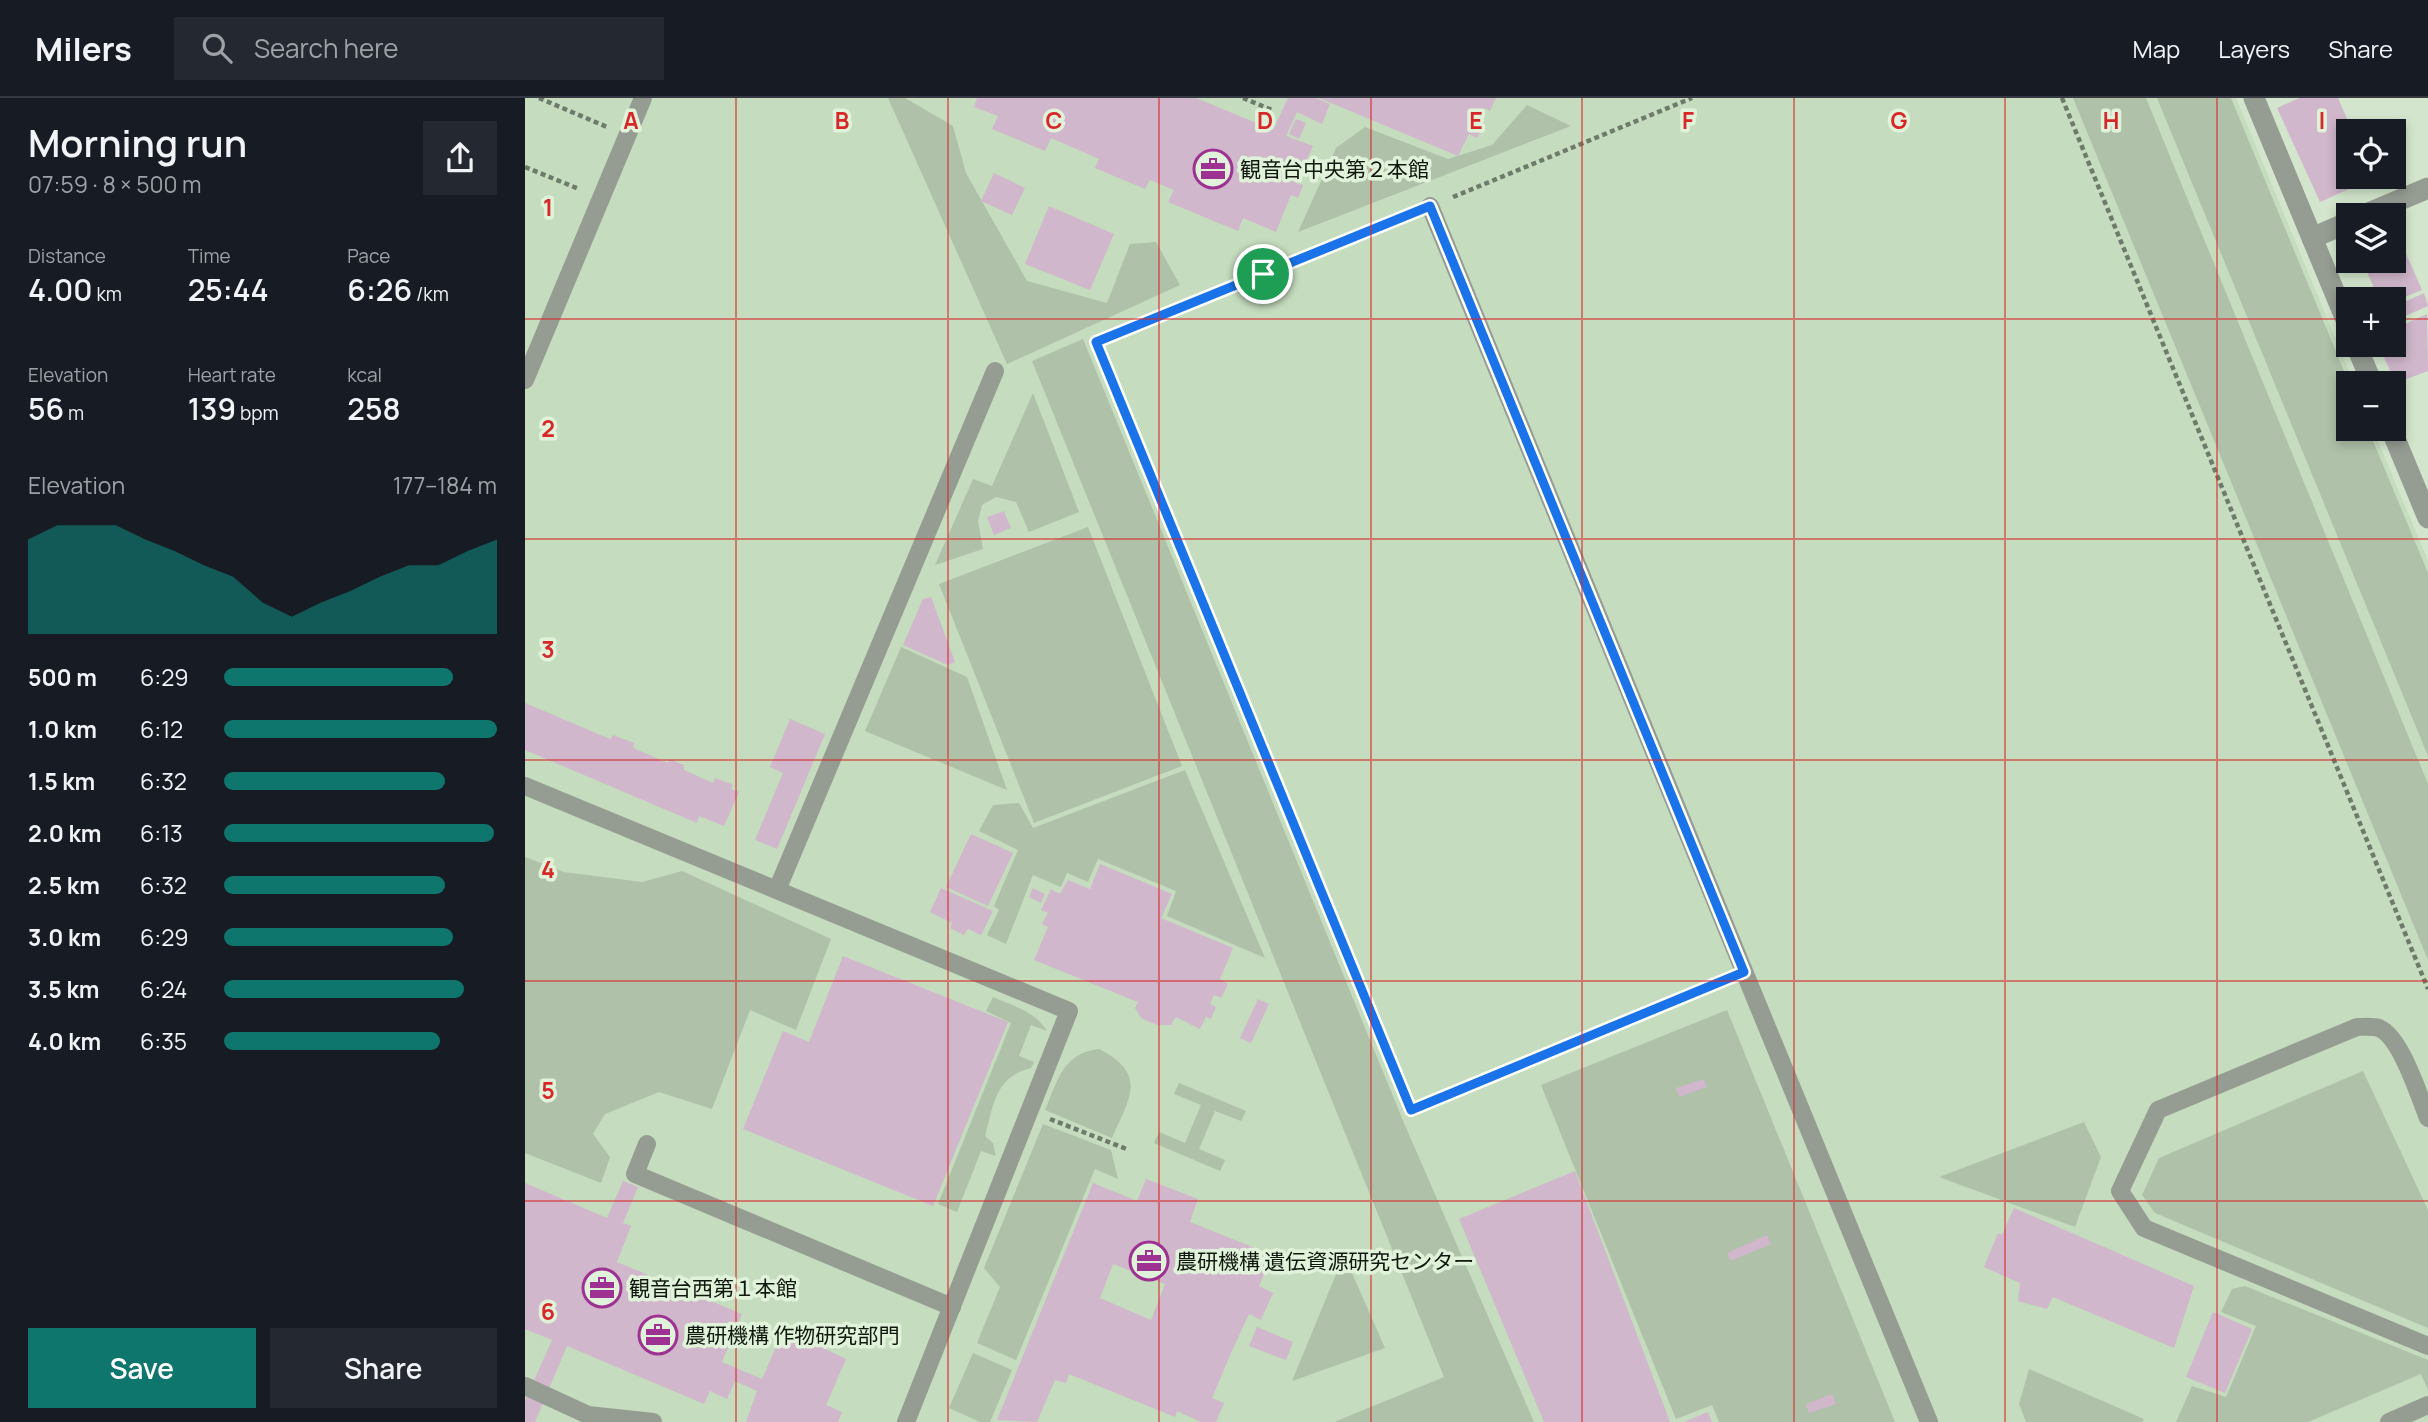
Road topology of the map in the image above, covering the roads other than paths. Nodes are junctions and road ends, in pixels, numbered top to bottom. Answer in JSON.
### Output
{"nodes":[{"id":1,"x":643,"y":98,"type":"edge"},
{"id":2,"x":2254,"y":98,"type":"edge"},
{"id":3,"x":2428,"y":188,"type":"edge"},
{"id":4,"x":2392,"y":203,"type":"edge"},
{"id":5,"x":1430,"y":206,"type":"road end"},
{"id":6,"x":2336,"y":228,"type":"edge"},
{"id":7,"x":2312,"y":238,"type":"junction"},
{"id":8,"x":2336,"y":296,"type":"edge"},
{"id":9,"x":995,"y":370,"type":"dead end"},
{"id":10,"x":525,"y":380,"type":"edge"},
{"id":11,"x":2396,"y":441,"type":"edge"},
{"id":12,"x":2428,"y":517,"type":"edge"},
{"id":13,"x":525,"y":786,"type":"edge"},
{"id":14,"x":777,"y":890,"type":"junction"},
{"id":15,"x":2428,"y":1118,"type":"edge"},
{"id":16,"x":647,"y":1144,"type":"dead end"},
{"id":17,"x":952,"y":1307,"type":"junction"},
{"id":18,"x":2428,"y":1346,"type":"edge"},
{"id":19,"x":525,"y":1386,"type":"edge"},
{"id":20,"x":2428,"y":1405,"type":"edge"},
{"id":21,"x":653,"y":1422,"type":"edge"},
{"id":22,"x":906,"y":1422,"type":"edge"},
{"id":23,"x":1929,"y":1422,"type":"edge"},
{"id":24,"x":2389,"y":1422,"type":"edge"}],
"edges":[{"from":1,"to":10,"type":"lane"},
{"from":2,"to":7,"type":"street"},
{"from":3,"to":4,"type":"street"},
{"from":5,"to":23,"type":"lane"},
{"from":6,"to":7,"type":"street"},
{"from":7,"to":8,"type":"street"},
{"from":9,"to":14,"type":"lane"},
{"from":11,"to":12,"type":"street"},
{"from":13,"to":14,"type":"lane"},
{"from":14,"to":17,"type":"lane"},
{"from":15,"to":18,"type":"lane"},
{"from":16,"to":17,"type":"lane"},
{"from":17,"to":22,"type":"lane"},
{"from":19,"to":21,"type":"lane"},
{"from":20,"to":24,"type":"lane"}]}
